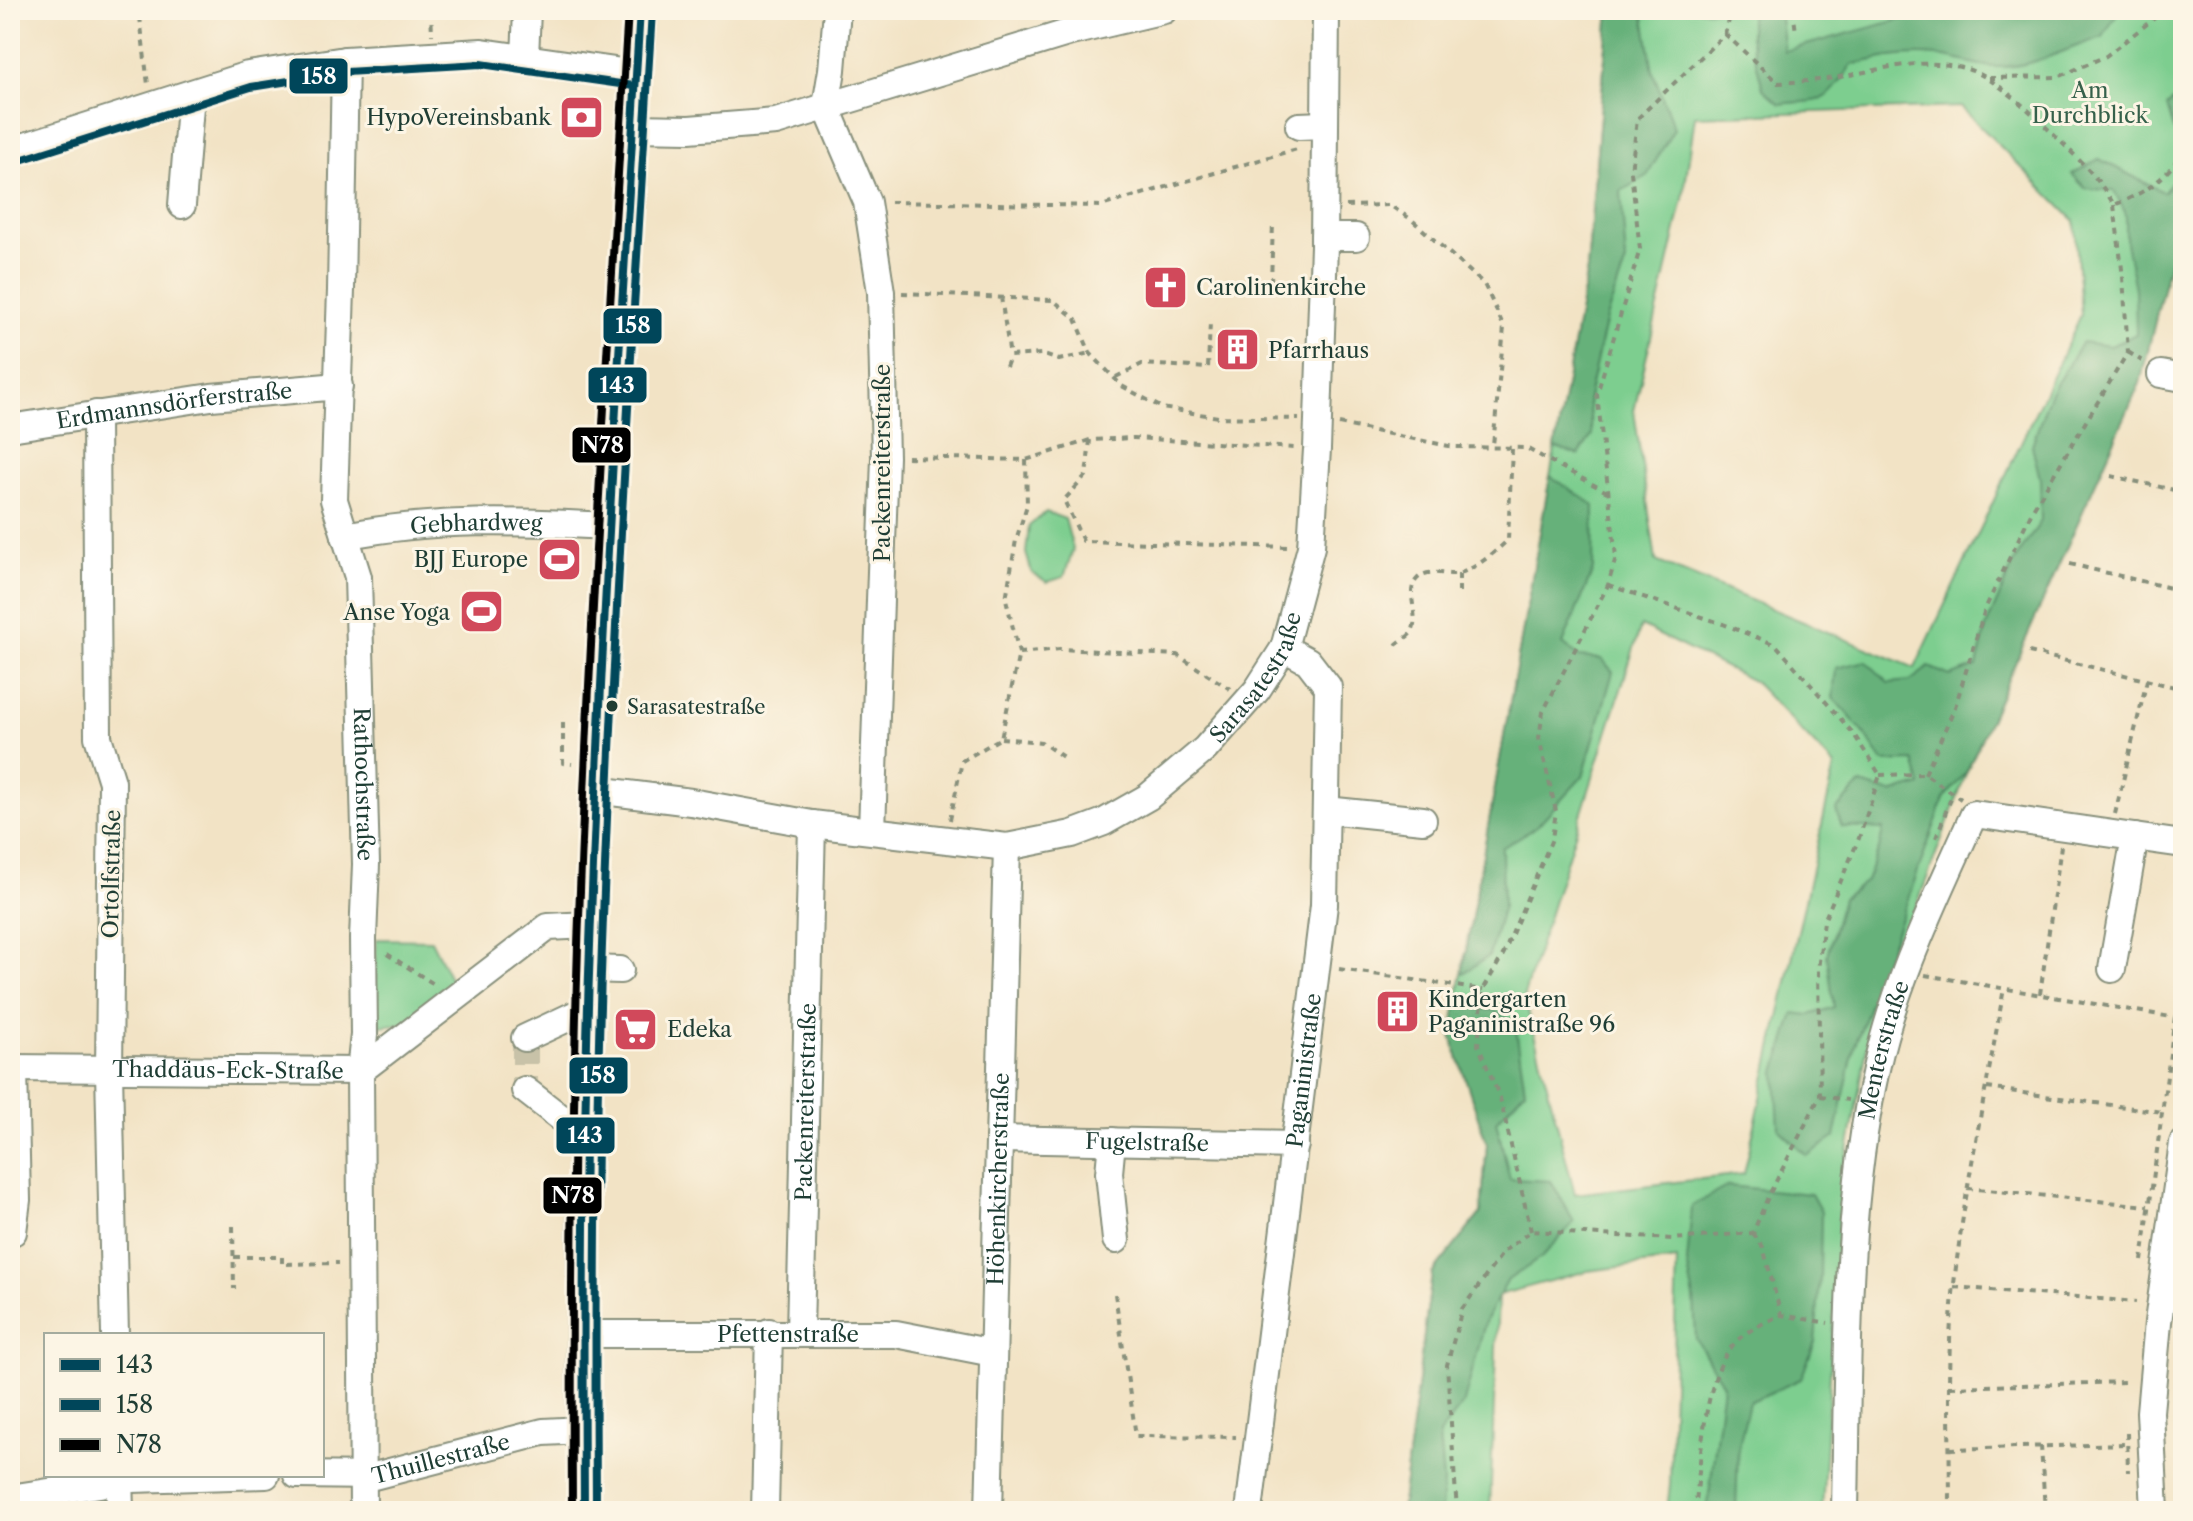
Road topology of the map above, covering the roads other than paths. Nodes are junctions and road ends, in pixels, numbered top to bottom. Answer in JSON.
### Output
{"nodes":[{"id":1,"x":527,"y":10,"type":"edge"},
{"id":2,"x":640,"y":10,"type":"edge"},
{"id":3,"x":837,"y":10,"type":"edge"},
{"id":4,"x":1164,"y":10,"type":"edge"},
{"id":5,"x":1326,"y":10,"type":"edge"},
{"id":6,"x":525,"y":58,"type":"junction"},
{"id":7,"x":345,"y":60,"type":"junction"},
{"id":8,"x":636,"y":74,"type":"junction"},
{"id":9,"x":191,"y":94,"type":"junction"},
{"id":10,"x":826,"y":106,"type":"junction"},
{"id":11,"x":633,"y":128,"type":"junction"},
{"id":12,"x":10,"y":151,"type":"edge"},
{"id":13,"x":182,"y":205,"type":"dead end"},
{"id":14,"x":1324,"y":237,"type":"junction"},
{"id":15,"x":1356,"y":237,"type":"dead end"},
{"id":16,"x":339,"y":386,"type":"junction"},
{"id":17,"x":96,"y":414,"type":"junction"},
{"id":18,"x":10,"y":428,"type":"edge"},
{"id":19,"x":609,"y":526,"type":"junction"},
{"id":20,"x":345,"y":536,"type":"junction"},
{"id":21,"x":1284,"y":648,"type":"junction"},
{"id":22,"x":596,"y":790,"type":"junction"},
{"id":23,"x":1326,"y":810,"type":"junction"},
{"id":24,"x":1423,"y":820,"type":"dead end"},
{"id":25,"x":812,"y":824,"type":"junction"},
{"id":26,"x":872,"y":830,"type":"junction"},
{"id":27,"x":2122,"y":836,"type":"junction"},
{"id":28,"x":2183,"y":844,"type":"edge"},
{"id":29,"x":1007,"y":847,"type":"junction"},
{"id":30,"x":589,"y":925,"type":"junction"},
{"id":31,"x":2112,"y":969,"type":"dead end"},
{"id":32,"x":587,"y":1009,"type":"junction"},
{"id":33,"x":525,"y":1038,"type":"dead end"},
{"id":34,"x":12,"y":1068,"type":"edge"},
{"id":35,"x":109,"y":1071,"type":"junction"},
{"id":36,"x":360,"y":1071,"type":"junction"},
{"id":37,"x":525,"y":1090,"type":"dead end"},
{"id":38,"x":585,"y":1122,"type":"junction"},
{"id":39,"x":999,"y":1139,"type":"junction"},
{"id":40,"x":1112,"y":1141,"type":"junction"},
{"id":41,"x":2183,"y":1143,"type":"edge"},
{"id":42,"x":1295,"y":1145,"type":"junction"},
{"id":43,"x":13,"y":1232,"type":"dead end"},
{"id":44,"x":1116,"y":1240,"type":"dead end"},
{"id":45,"x":769,"y":1332,"type":"junction"},
{"id":46,"x":800,"y":1332,"type":"junction"},
{"id":47,"x":115,"y":1333,"type":"edge"},
{"id":48,"x":582,"y":1334,"type":"junction"},
{"id":49,"x":993,"y":1353,"type":"junction"},
{"id":50,"x":583,"y":1430,"type":"junction"},
{"id":51,"x":324,"y":1476,"type":"edge"},
{"id":52,"x":199,"y":1477,"type":"edge"},
{"id":53,"x":363,"y":1477,"type":"junction"},
{"id":54,"x":119,"y":1479,"type":"edge"},
{"id":55,"x":10,"y":1498,"type":"edge"},
{"id":56,"x":120,"y":1511,"type":"edge"},
{"id":57,"x":363,"y":1511,"type":"edge"},
{"id":58,"x":584,"y":1511,"type":"edge"},
{"id":59,"x":765,"y":1511,"type":"edge"},
{"id":60,"x":989,"y":1511,"type":"edge"},
{"id":61,"x":1249,"y":1511,"type":"edge"},
{"id":62,"x":1845,"y":1511,"type":"edge"},
{"id":63,"x":2155,"y":1511,"type":"edge"}],
"edges":[{"from":1,"to":6,"type":"street"},
{"from":2,"to":8,"type":"main road"},
{"from":3,"to":10,"type":"street"},
{"from":4,"to":10,"type":"street"},
{"from":5,"to":14,"type":"street","name":"Sarasatestraße"},
{"from":6,"to":7,"type":"street"},
{"from":6,"to":8,"type":"street"},
{"from":7,"to":9,"type":"street"},
{"from":7,"to":16,"type":"street","name":"Rathochstraße"},
{"from":8,"to":11,"type":"main road"},
{"from":9,"to":12,"type":"street"},
{"from":9,"to":13,"type":"street"},
{"from":10,"to":11,"type":"street"},
{"from":10,"to":26,"type":"street","name":"Packenreiterstraße"},
{"from":11,"to":19,"type":"main road"},
{"from":14,"to":15,"type":"street"},
{"from":14,"to":21,"type":"street","name":"Sarasatestraße"},
{"from":16,"to":17,"type":"street","name":"Erdmannsdörferstraße"},
{"from":16,"to":20,"type":"street","name":"Rathochstraße"},
{"from":17,"to":18,"type":"street","name":"Erdmannsdörferstraße"},
{"from":17,"to":35,"type":"street","name":"Ortolfstraße"},
{"from":19,"to":20,"type":"street","name":"Gebhardweg"},
{"from":19,"to":22,"type":"main road"},
{"from":20,"to":36,"type":"street","name":"Rathochstraße"},
{"from":21,"to":23,"type":"street","name":"Paganinistraße"},
{"from":21,"to":29,"type":"street","name":"Sarasatestraße"},
{"from":22,"to":25,"type":"street","name":"Sarasatestraße"},
{"from":22,"to":30,"type":"main road"},
{"from":23,"to":24,"type":"street"},
{"from":23,"to":42,"type":"street","name":"Paganinistraße"},
{"from":25,"to":26,"type":"street","name":"Sarasatestraße"},
{"from":25,"to":46,"type":"street","name":"Packenreiterstraße"},
{"from":26,"to":29,"type":"street","name":"Sarasatestraße"},
{"from":27,"to":28,"type":"street"},
{"from":27,"to":31,"type":"street"},
{"from":27,"to":62,"type":"street","name":"Menterstraße"},
{"from":29,"to":39,"type":"street","name":"Höhenkircherstraße"},
{"from":30,"to":32,"type":"main road"},
{"from":30,"to":36,"type":"street","name":"Thaddäus-Eck-Straße"},
{"from":32,"to":33,"type":"street"},
{"from":32,"to":38,"type":"main road"},
{"from":34,"to":35,"type":"street","name":"Thaddäus-Eck-Straße"},
{"from":34,"to":43,"type":"street"},
{"from":35,"to":36,"type":"street","name":"Thaddäus-Eck-Straße"},
{"from":35,"to":47,"type":"street","name":"Ortolfstraße"},
{"from":36,"to":53,"type":"street","name":"Rathochstraße"},
{"from":37,"to":38,"type":"street"},
{"from":38,"to":48,"type":"main road"},
{"from":39,"to":40,"type":"street","name":"Fugelstraße"},
{"from":39,"to":49,"type":"street","name":"Höhenkircherstraße"},
{"from":40,"to":42,"type":"street","name":"Fugelstraße"},
{"from":40,"to":44,"type":"street"},
{"from":41,"to":63,"type":"street"},
{"from":42,"to":61,"type":"street","name":"Paganinistraße"},
{"from":45,"to":46,"type":"street","name":"Pfettenstraße"},
{"from":45,"to":48,"type":"street","name":"Pfettenstraße"},
{"from":45,"to":59,"type":"street"},
{"from":46,"to":49,"type":"street","name":"Pfettenstraße"},
{"from":48,"to":50,"type":"main road"},
{"from":49,"to":60,"type":"street","name":"Höhenkircherstraße"},
{"from":50,"to":53,"type":"street","name":"Thuillestraße"},
{"from":50,"to":58,"type":"main road"},
{"from":51,"to":53,"type":"street","name":"Thuillestraße"},
{"from":52,"to":54,"type":"street"},
{"from":53,"to":57,"type":"street","name":"Rathochstraße"},
{"from":54,"to":55,"type":"street"},
{"from":54,"to":56,"type":"street"}]}
